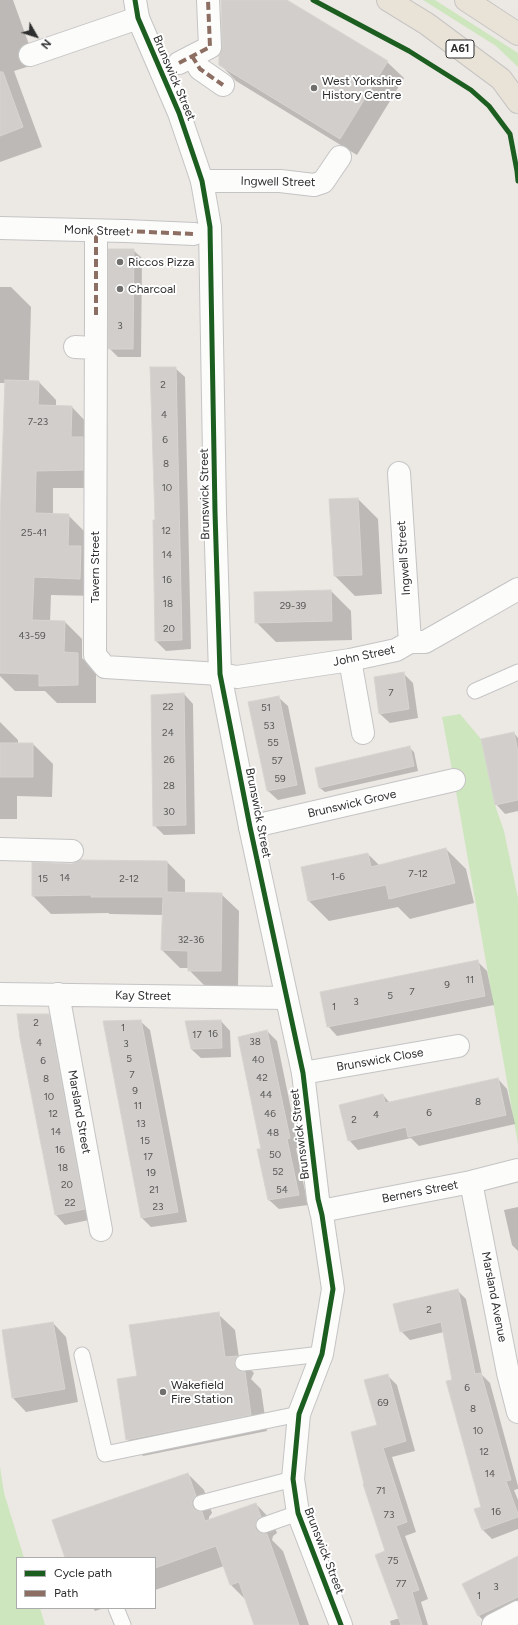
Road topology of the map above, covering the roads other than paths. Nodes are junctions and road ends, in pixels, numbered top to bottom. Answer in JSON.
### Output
{"nodes":[{"id":1,"x":208,"y":0,"type":"edge"},
{"id":2,"x":388,"y":0,"type":"edge"},
{"id":3,"x":466,"y":0,"type":"edge"},
{"id":4,"x":136,"y":9,"type":"edge"},
{"id":5,"x":518,"y":34,"type":"edge"},
{"id":6,"x":30,"y":55,"type":"dead end"},
{"id":7,"x":223,"y":85,"type":"dead end"},
{"id":8,"x":518,"y":102,"type":"edge"},
{"id":9,"x":340,"y":157,"type":"dead end"},
{"id":10,"x":202,"y":181,"type":"junction"},
{"id":11,"x":0,"y":228,"type":"edge"},
{"id":12,"x":96,"y":231,"type":"junction"},
{"id":13,"x":194,"y":234,"type":"dead end"},
{"id":14,"x":399,"y":473,"type":"dead end"},
{"id":15,"x":518,"y":589,"type":"edge"},
{"id":16,"x":410,"y":642,"type":"junction"},
{"id":17,"x":350,"y":660,"type":"junction"},
{"id":18,"x":518,"y":672,"type":"edge"},
{"id":19,"x":220,"y":674,"type":"junction"},
{"id":20,"x":475,"y":691,"type":"dead end"},
{"id":21,"x":363,"y":733,"type":"dead end"},
{"id":22,"x":454,"y":780,"type":"dead end"},
{"id":23,"x":250,"y":827,"type":"junction"},
{"id":24,"x":0,"y":849,"type":"edge"},
{"id":25,"x":72,"y":851,"type":"dead end"},
{"id":26,"x":0,"y":994,"type":"edge"},
{"id":27,"x":58,"y":994,"type":"junction"},
{"id":28,"x":286,"y":998,"type":"junction"},
{"id":29,"x":458,"y":1046,"type":"dead end"},
{"id":30,"x":303,"y":1073,"type":"junction"},
{"id":31,"x":518,"y":1170,"type":"edge"},
{"id":32,"x":471,"y":1182,"type":"junction"},
{"id":33,"x":321,"y":1211,"type":"junction"},
{"id":34,"x":101,"y":1230,"type":"dead end"},
{"id":35,"x":322,"y":1354,"type":"junction"},
{"id":36,"x":82,"y":1355,"type":"dead end"},
{"id":37,"x":243,"y":1363,"type":"dead end"},
{"id":38,"x":513,"y":1372,"type":"edge"},
{"id":39,"x":518,"y":1412,"type":"edge"},
{"id":40,"x":299,"y":1414,"type":"junction"},
{"id":41,"x":293,"y":1479,"type":"junction"},
{"id":42,"x":201,"y":1504,"type":"dead end"},
{"id":43,"x":298,"y":1513,"type":"junction"},
{"id":44,"x":264,"y":1525,"type":"dead end"},
{"id":45,"x":116,"y":1609,"type":"edge"},
{"id":46,"x":518,"y":1612,"type":"edge"},
{"id":47,"x":122,"y":1625,"type":"edge"},
{"id":48,"x":341,"y":1625,"type":"edge"},
{"id":49,"x":493,"y":1625,"type":"edge"}],
"edges":[{"from":1,"to":7,"type":"street"},
{"from":2,"to":8,"type":"highway","number":"A61"},
{"from":3,"to":5,"type":"highway"},
{"from":4,"to":6,"type":"street"},
{"from":4,"to":10,"type":"street","name":"Brunswick Street"},
{"from":9,"to":10,"type":"street","name":"Ingwell Street"},
{"from":10,"to":19,"type":"street","name":"Brunswick Street"},
{"from":11,"to":12,"type":"street","name":"Monk Street"},
{"from":12,"to":13,"type":"street","name":"Monk Street"},
{"from":12,"to":19,"type":"street","name":"Tavern Street"},
{"from":14,"to":16,"type":"street","name":"Ingwell Street"},
{"from":15,"to":16,"type":"street","name":"John Street"},
{"from":16,"to":17,"type":"street","name":"John Street"},
{"from":17,"to":19,"type":"street","name":"John Street"},
{"from":17,"to":21,"type":"street"},
{"from":18,"to":20,"type":"lane"},
{"from":19,"to":23,"type":"street","name":"Brunswick Street"},
{"from":22,"to":23,"type":"street","name":"Brunswick Grove"},
{"from":23,"to":28,"type":"street","name":"Brunswick Street"},
{"from":24,"to":25,"type":"street"},
{"from":26,"to":27,"type":"street","name":"Kay Street"},
{"from":27,"to":28,"type":"street","name":"Kay Street"},
{"from":27,"to":34,"type":"street","name":"Marsland Street"},
{"from":28,"to":30,"type":"street","name":"Brunswick Street"},
{"from":29,"to":30,"type":"street","name":"Brunswick Close"},
{"from":30,"to":33,"type":"street","name":"Brunswick Street"},
{"from":31,"to":32,"type":"street","name":"Berners Street"},
{"from":32,"to":33,"type":"street","name":"Berners Street"},
{"from":32,"to":38,"type":"street","name":"Marsland Avenue"},
{"from":33,"to":35,"type":"street","name":"Brunswick Street"},
{"from":35,"to":37,"type":"lane"},
{"from":35,"to":40,"type":"street","name":"Brunswick Street"},
{"from":36,"to":40,"type":"lane"},
{"from":38,"to":39,"type":"street","name":"Marsland Avenue"},
{"from":40,"to":41,"type":"street","name":"Brunswick Street"},
{"from":41,"to":42,"type":"lane"},
{"from":41,"to":43,"type":"street","name":"Brunswick Street"},
{"from":43,"to":44,"type":"lane"},
{"from":43,"to":48,"type":"street","name":"Brunswick Street"},
{"from":45,"to":47,"type":"lane"},
{"from":46,"to":49,"type":"street"}]}
